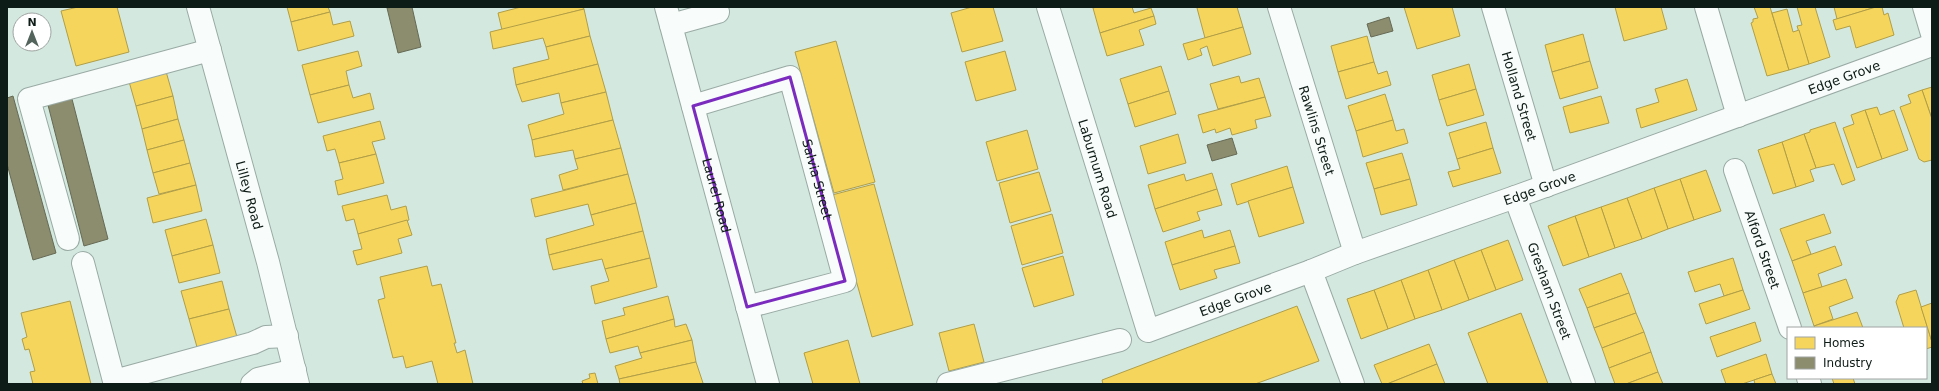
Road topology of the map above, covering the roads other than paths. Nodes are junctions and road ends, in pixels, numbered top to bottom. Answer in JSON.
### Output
{"nodes":[{"id":1,"x":198,"y":7,"type":"edge"},
{"id":2,"x":716,"y":7,"type":"edge"},
{"id":3,"x":1048,"y":7,"type":"edge"},
{"id":4,"x":1279,"y":7,"type":"edge"},
{"id":5,"x":1493,"y":7,"type":"edge"},
{"id":6,"x":1706,"y":7,"type":"edge"},
{"id":7,"x":1924,"y":7,"type":"edge"},
{"id":8,"x":668,"y":16,"type":"edge"},
{"id":9,"x":1932,"y":34,"type":"edge"},
{"id":10,"x":1932,"y":45,"type":"edge"},
{"id":11,"x":210,"y":50,"type":"junction"},
{"id":12,"x":693,"y":106,"type":"junction"},
{"id":13,"x":1738,"y":116,"type":"junction"},
{"id":14,"x":1735,"y":170,"type":"dead end"},
{"id":15,"x":1546,"y":186,"type":"junction"},
{"id":16,"x":1515,"y":197,"type":"junction"},
{"id":17,"x":68,"y":240,"type":"dead end"},
{"id":18,"x":1355,"y":253,"type":"junction"},
{"id":19,"x":83,"y":262,"type":"dead end"},
{"id":20,"x":1311,"y":271,"type":"junction"},
{"id":21,"x":748,"y":307,"type":"junction"},
{"id":22,"x":1790,"y":327,"type":"edge"},
{"id":23,"x":1148,"y":331,"type":"joint"},
{"id":24,"x":287,"y":336,"type":"junction"},
{"id":25,"x":1120,"y":340,"type":"dead end"},
{"id":26,"x":296,"y":377,"type":"edge"},
{"id":27,"x":252,"y":384,"type":"edge"},
{"id":28,"x":768,"y":384,"type":"edge"},
{"id":29,"x":948,"y":384,"type":"edge"},
{"id":30,"x":1353,"y":384,"type":"edge"},
{"id":31,"x":1584,"y":384,"type":"edge"}],
"edges":[{"from":1,"to":11,"type":"street","name":"Lilley Road"},
{"from":2,"to":8,"type":"street"},
{"from":3,"to":23,"type":"street","name":"Laburnum Road"},
{"from":4,"to":18,"type":"street","name":"Rawlins Street"},
{"from":5,"to":15,"type":"street","name":"Holland Street"},
{"from":6,"to":13,"type":"street"},
{"from":7,"to":9,"type":"street"},
{"from":8,"to":12,"type":"street","name":"Laurel Road"},
{"from":10,"to":13,"type":"street","name":"Edge Grove"},
{"from":11,"to":17,"type":"street"},
{"from":11,"to":24,"type":"street","name":"Lilley Road"},
{"from":12,"to":21,"type":"street","name":"Laurel Road"},
{"from":12,"to":21,"type":"street","name":"Salvia Street"},
{"from":13,"to":15,"type":"street","name":"Edge Grove"},
{"from":14,"to":22,"type":"street","name":"Alford Street"},
{"from":15,"to":16,"type":"street","name":"Edge Grove"},
{"from":16,"to":18,"type":"street","name":"Edge Grove"},
{"from":16,"to":31,"type":"street","name":"Gresham Street"},
{"from":18,"to":20,"type":"street","name":"Edge Grove"},
{"from":19,"to":24,"type":"street"},
{"from":20,"to":23,"type":"street","name":"Edge Grove"},
{"from":20,"to":30,"type":"street"},
{"from":21,"to":28,"type":"street","name":"Laurel Road"},
{"from":24,"to":26,"type":"street","name":"Lilley Road"},
{"from":25,"to":29,"type":"street"},
{"from":26,"to":27,"type":"street"}]}
